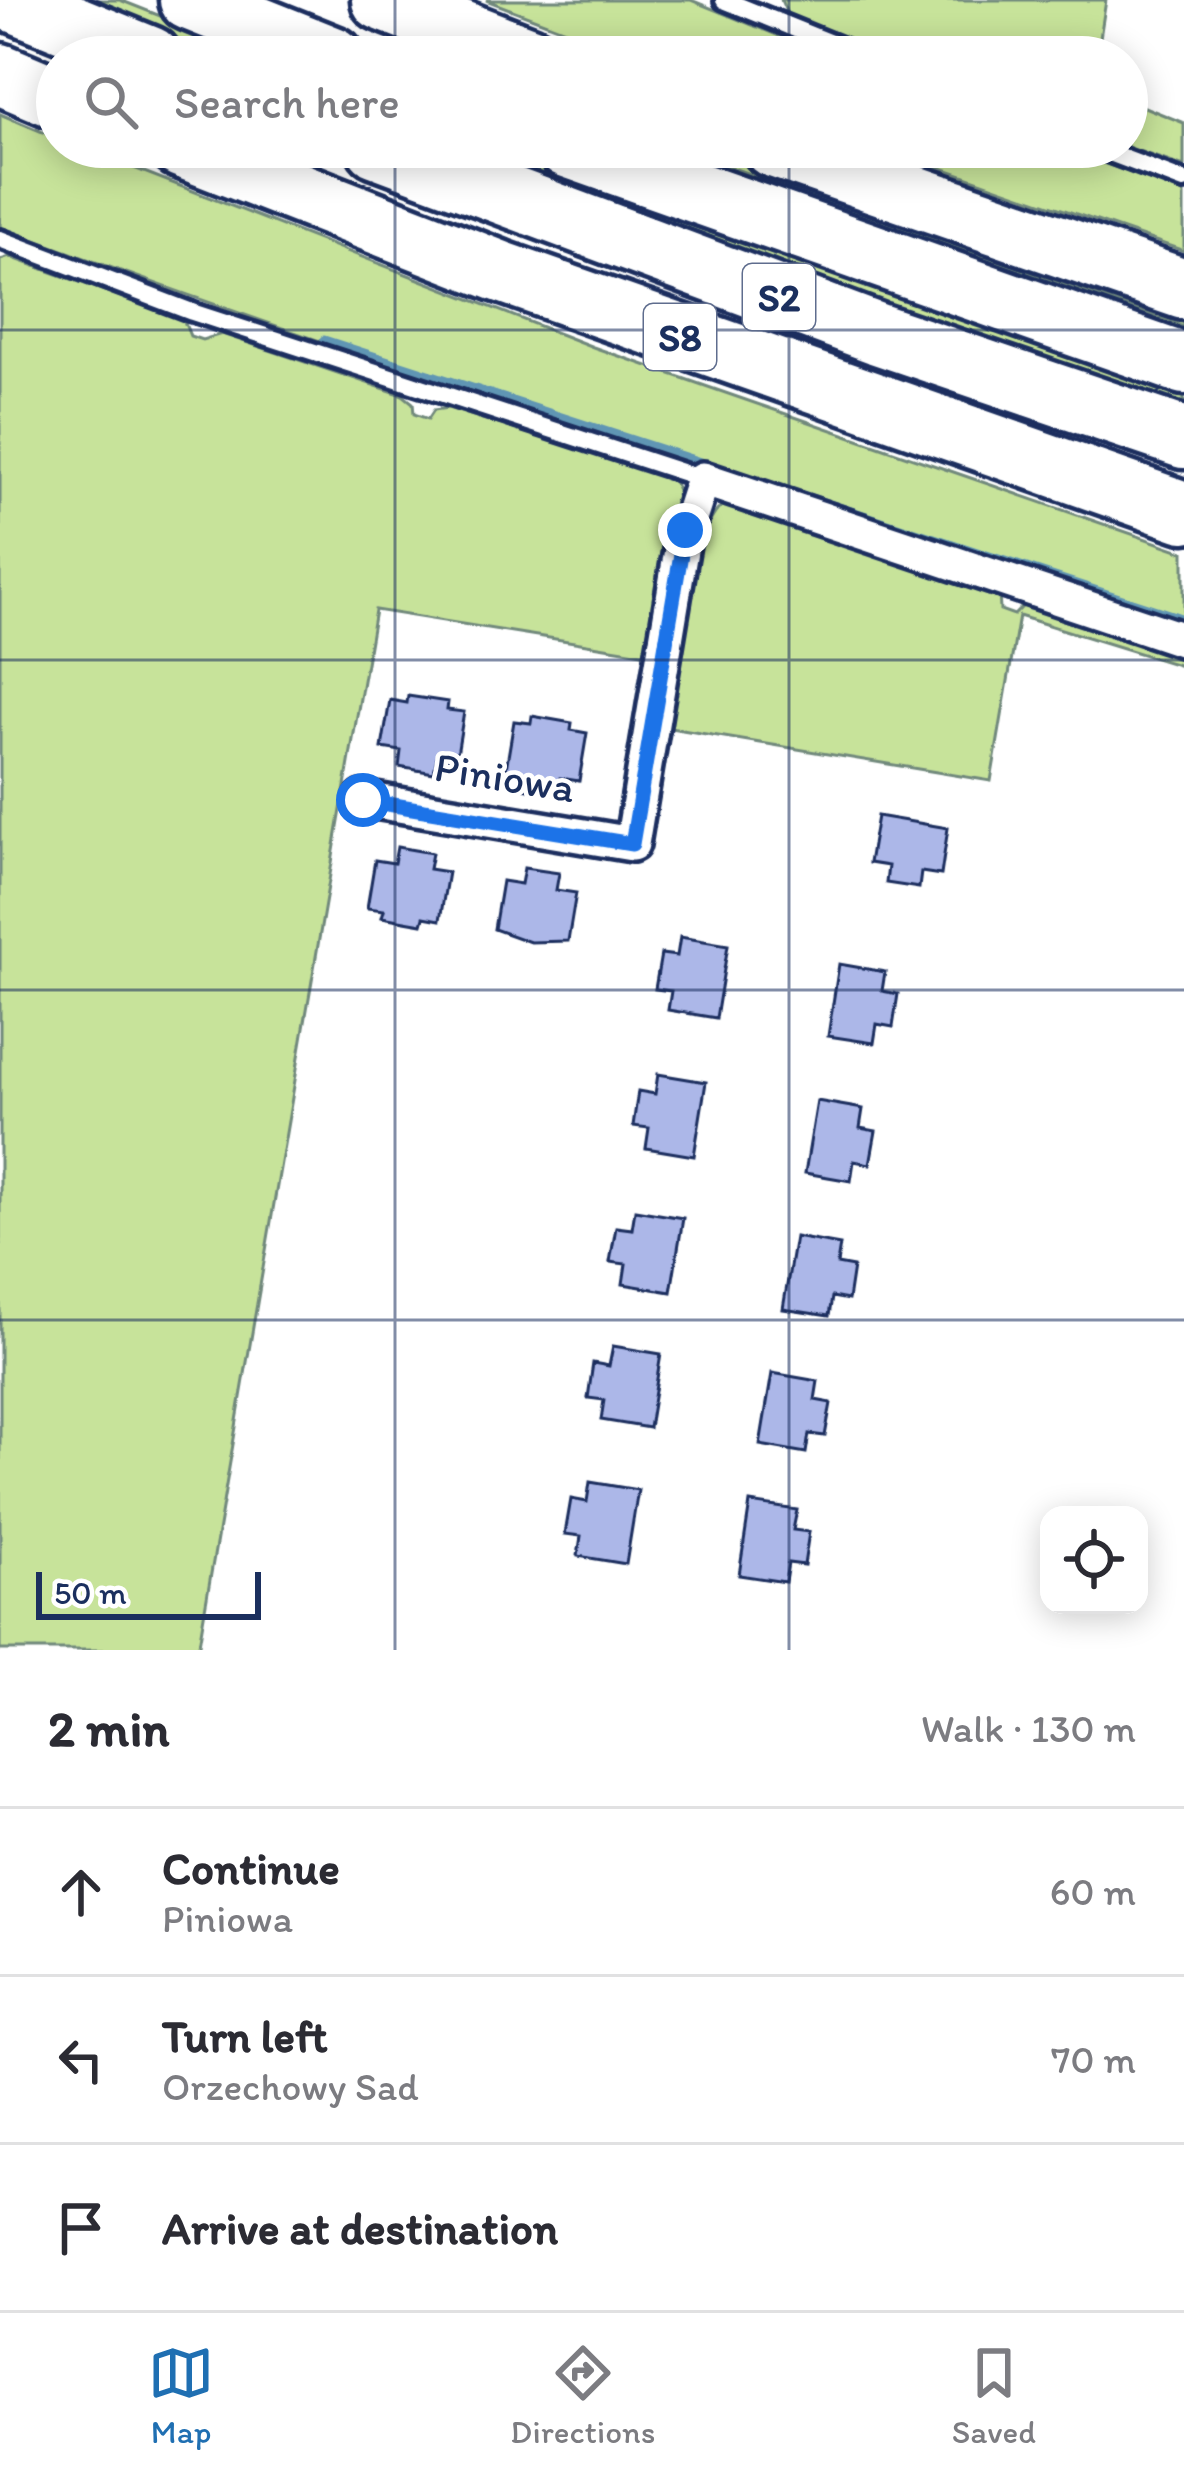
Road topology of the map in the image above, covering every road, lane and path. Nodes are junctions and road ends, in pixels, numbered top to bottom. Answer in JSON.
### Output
{"nodes":[{"id":1,"x":10,"y":0,"type":"edge"},
{"id":2,"x":190,"y":0,"type":"edge"},
{"id":3,"x":382,"y":0,"type":"edge"},
{"id":4,"x":724,"y":0,"type":"edge"},
{"id":5,"x":98,"y":36,"type":"edge"},
{"id":6,"x":280,"y":36,"type":"edge"},
{"id":7,"x":475,"y":36,"type":"edge"},
{"id":8,"x":813,"y":36,"type":"edge"},
{"id":9,"x":0,"y":74,"type":"edge"},
{"id":10,"x":36,"y":89,"type":"edge"},
{"id":11,"x":1148,"y":167,"type":"edge"},
{"id":12,"x":235,"y":168,"type":"edge"},
{"id":13,"x":433,"y":168,"type":"edge"},
{"id":14,"x":627,"y":168,"type":"edge"},
{"id":15,"x":833,"y":168,"type":"edge"},
{"id":16,"x":1184,"y":181,"type":"edge"},
{"id":17,"x":0,"y":239,"type":"edge"},
{"id":18,"x":1184,"y":289,"type":"edge"},
{"id":19,"x":1184,"y":364,"type":"edge"},
{"id":20,"x":1184,"y":438,"type":"edge"},
{"id":21,"x":703,"y":479,"type":"junction"},
{"id":22,"x":1184,"y":512,"type":"edge"},
{"id":23,"x":1184,"y":640,"type":"edge"},
{"id":24,"x":363,"y":800,"type":"dead end"}],
"edges":[{"from":1,"to":5,"type":"highway"},
{"from":2,"to":6,"type":"highway"},
{"from":3,"to":7,"type":"highway"},
{"from":4,"to":8,"type":"lane"},
{"from":9,"to":10,"type":"highway"},
{"from":11,"to":16,"type":"lane"},
{"from":12,"to":22,"type":"highway","number":"S8"},
{"from":13,"to":20,"type":"highway","number":"S2"},
{"from":14,"to":19,"type":"highway","number":"S2"},
{"from":15,"to":18,"type":"highway"},
{"from":17,"to":21,"type":"lane"},
{"from":21,"to":23,"type":"street"},
{"from":21,"to":24,"type":"street","name":"Piniowa"}]}
